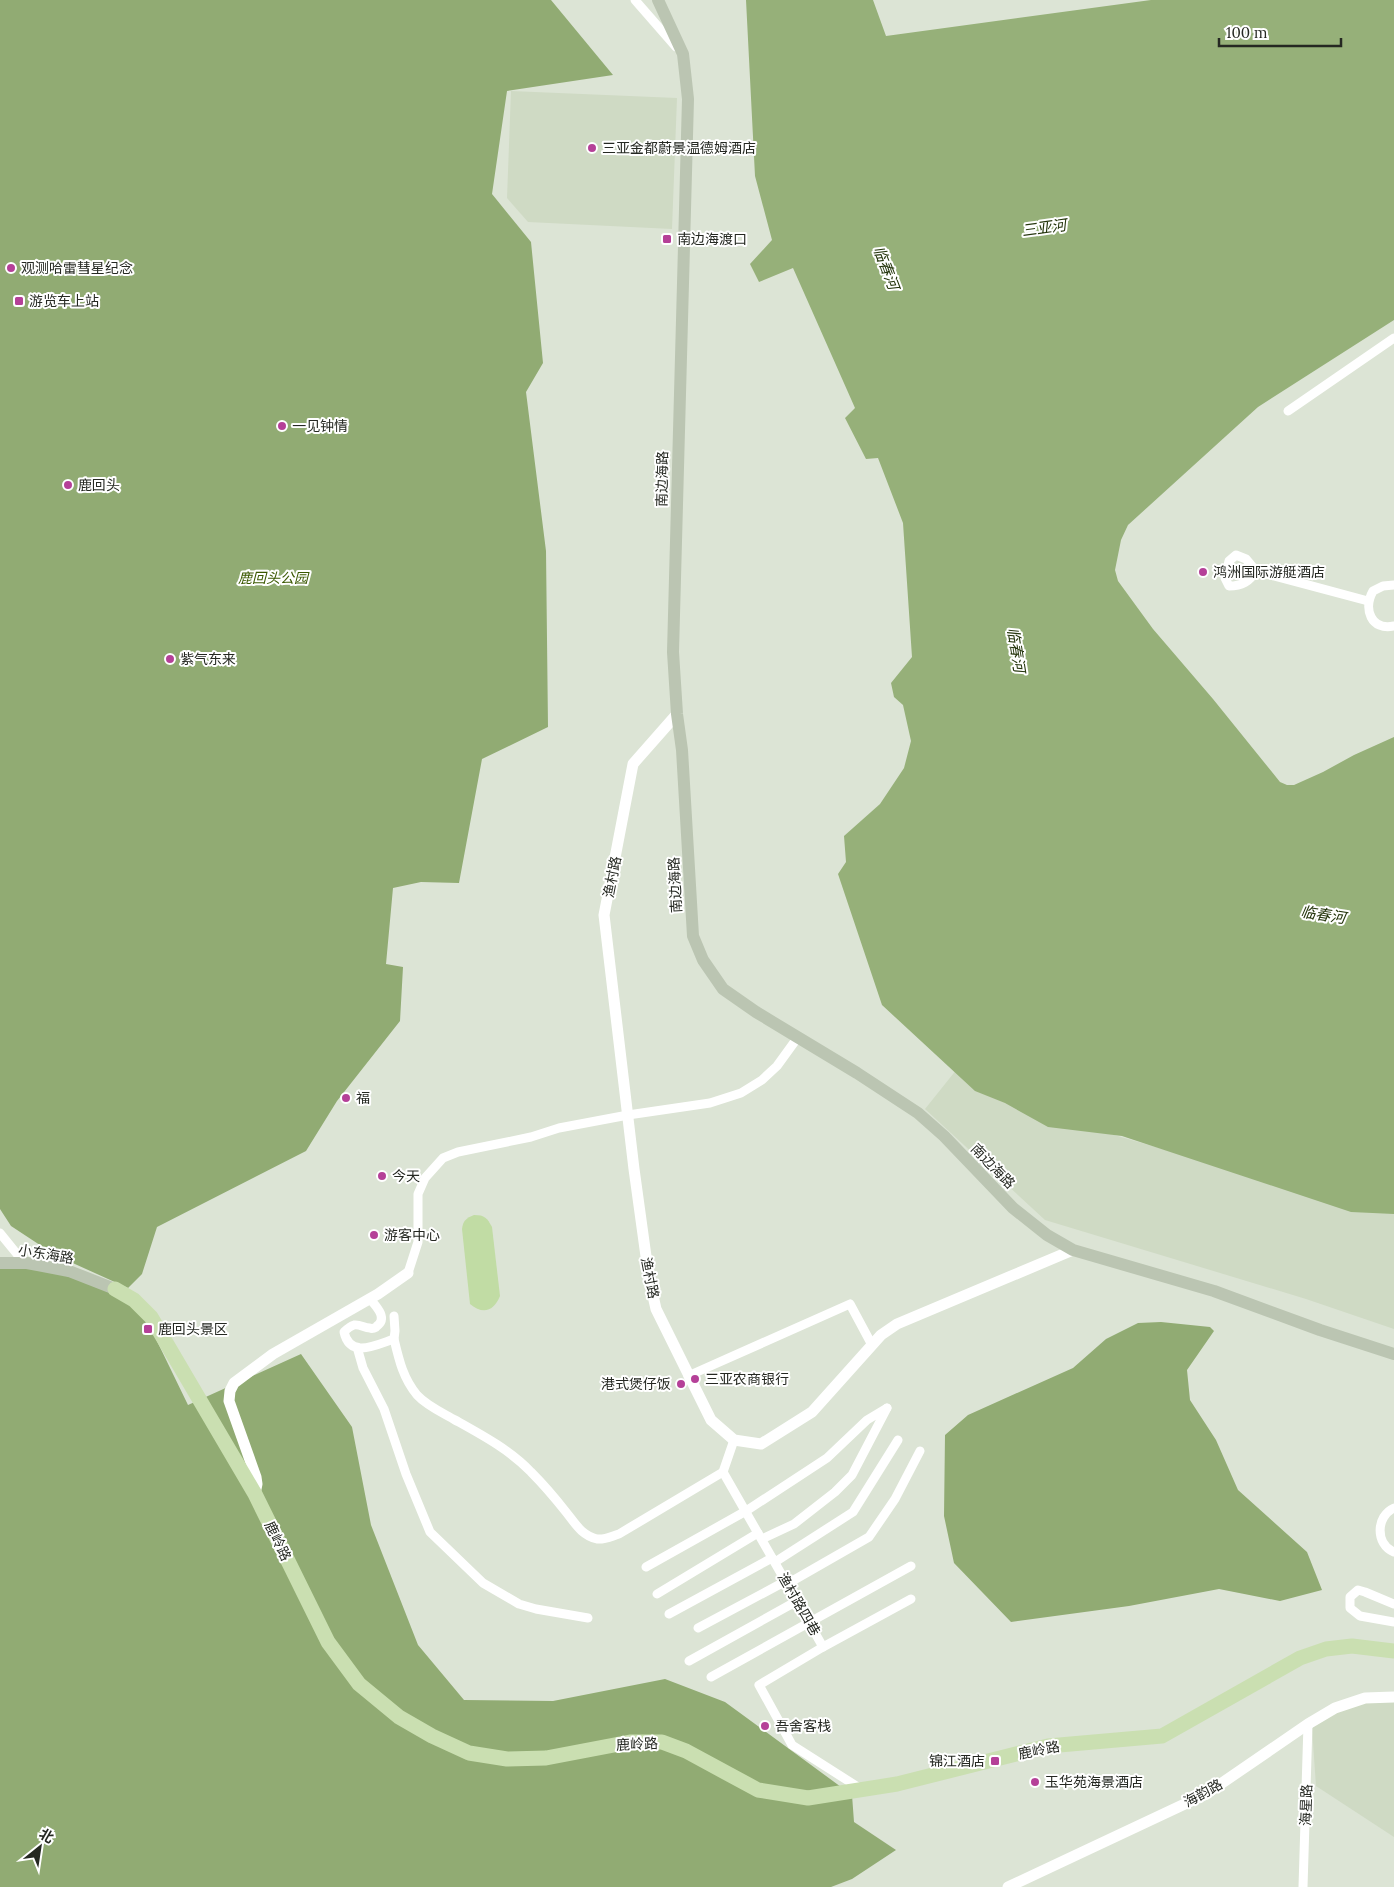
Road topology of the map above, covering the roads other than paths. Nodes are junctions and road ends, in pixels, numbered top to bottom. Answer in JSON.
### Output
{"nodes":[{"id":1,"x":635,"y":0,"type":"edge"},
{"id":2,"x":658,"y":0,"type":"edge"},
{"id":3,"x":683,"y":54,"type":"junction"},
{"id":4,"x":1394,"y":338,"type":"edge"},
{"id":5,"x":1288,"y":411,"type":"dead end"},
{"id":6,"x":1256,"y":571,"type":"dead end"},
{"id":7,"x":1394,"y":584,"type":"edge"},
{"id":8,"x":1368,"y":601,"type":"junction"},
{"id":9,"x":1394,"y":626,"type":"edge"},
{"id":10,"x":677,"y":714,"type":"junction"},
{"id":11,"x":798,"y":1037,"type":"junction"},
{"id":12,"x":628,"y":1115,"type":"junction"},
{"id":13,"x":0,"y":1233,"type":"edge"},
{"id":14,"x":1073,"y":1250,"type":"junction"},
{"id":15,"x":0,"y":1263,"type":"edge"},
{"id":16,"x":27,"y":1263,"type":"junction"},
{"id":17,"x":408,"y":1273,"type":"joint"},
{"id":18,"x":115,"y":1289,"type":"joint"},
{"id":19,"x":370,"y":1299,"type":"junction"},
{"id":20,"x":394,"y":1316,"type":"dead end"},
{"id":21,"x":394,"y":1339,"type":"junction"},
{"id":22,"x":872,"y":1345,"type":"junction"},
{"id":23,"x":358,"y":1347,"type":"junction"},
{"id":24,"x":1394,"y":1354,"type":"edge"},
{"id":25,"x":688,"y":1376,"type":"junction"},
{"id":26,"x":734,"y":1440,"type":"junction"},
{"id":27,"x":898,"y":1440,"type":"dead end"},
{"id":28,"x":920,"y":1451,"type":"dead end"},
{"id":29,"x":723,"y":1472,"type":"junction"},
{"id":30,"x":255,"y":1494,"type":"junction"},
{"id":31,"x":1394,"y":1508,"type":"edge"},
{"id":32,"x":746,"y":1511,"type":"junction"},
{"id":33,"x":760,"y":1536,"type":"junction"},
{"id":34,"x":1394,"y":1552,"type":"edge"},
{"id":35,"x":774,"y":1560,"type":"junction"},
{"id":36,"x":911,"y":1566,"type":"dead end"},
{"id":37,"x":646,"y":1567,"type":"dead end"},
{"id":38,"x":786,"y":1582,"type":"junction"},
{"id":39,"x":657,"y":1594,"type":"dead end"},
{"id":40,"x":911,"y":1599,"type":"dead end"},
{"id":41,"x":798,"y":1602,"type":"junction"},
{"id":42,"x":1394,"y":1604,"type":"edge"},
{"id":43,"x":669,"y":1614,"type":"dead end"},
{"id":44,"x":588,"y":1618,"type":"dead end"},
{"id":45,"x":1394,"y":1622,"type":"edge"},
{"id":46,"x":810,"y":1623,"type":"junction"},
{"id":47,"x":698,"y":1628,"type":"dead end"},
{"id":48,"x":823,"y":1646,"type":"junction"},
{"id":49,"x":1394,"y":1651,"type":"edge"},
{"id":50,"x":689,"y":1661,"type":"dead end"},
{"id":51,"x":711,"y":1677,"type":"dead end"},
{"id":52,"x":1394,"y":1698,"type":"edge"},
{"id":53,"x":1308,"y":1724,"type":"junction"},
{"id":54,"x":864,"y":1791,"type":"junction"},
{"id":55,"x":1008,"y":1887,"type":"edge"},
{"id":56,"x":1304,"y":1887,"type":"edge"}],
"edges":[{"from":1,"to":3,"type":"street"},
{"from":2,"to":3,"type":"main road","name":"南边海路"},
{"from":3,"to":10,"type":"main road","name":"南边海路"},
{"from":4,"to":5,"type":"street"},
{"from":6,"to":8,"type":"street"},
{"from":7,"to":8,"type":"street"},
{"from":8,"to":9,"type":"street"},
{"from":10,"to":11,"type":"main road","name":"南边海路"},
{"from":10,"to":12,"type":"street","name":"渔村路"},
{"from":11,"to":12,"type":"street"},
{"from":11,"to":14,"type":"main road","name":"南边海路"},
{"from":12,"to":17,"type":"street"},
{"from":12,"to":25,"type":"street","name":"渔村路"},
{"from":13,"to":16,"type":"street"},
{"from":14,"to":22,"type":"street"},
{"from":14,"to":24,"type":"main road","name":"南边海路"},
{"from":15,"to":16,"type":"main road","name":"小东海路"},
{"from":16,"to":18,"type":"main road","name":"小东海路"},
{"from":17,"to":19,"type":"street"},
{"from":18,"to":30,"type":"main road","name":"鹿岭路"},
{"from":19,"to":23,"type":"street"},
{"from":19,"to":30,"type":"street"},
{"from":20,"to":21,"type":"street"},
{"from":21,"to":23,"type":"street"},
{"from":21,"to":29,"type":"street"},
{"from":22,"to":25,"type":"street"},
{"from":22,"to":26,"type":"street"},
{"from":23,"to":44,"type":"street"},
{"from":25,"to":26,"type":"street","name":"渔村路"},
{"from":26,"to":29,"type":"street"},
{"from":27,"to":35,"type":"street"},
{"from":28,"to":38,"type":"street"},
{"from":29,"to":32,"type":"street","name":"渔村路四巷"},
{"from":30,"to":54,"type":"main road","name":"鹿岭路"},
{"from":31,"to":34,"type":"street"},
{"from":32,"to":33,"type":"street","name":"渔村路四巷"},
{"from":32,"to":33,"type":"street"},
{"from":32,"to":37,"type":"street"},
{"from":33,"to":35,"type":"street","name":"渔村路四巷"},
{"from":33,"to":39,"type":"street"},
{"from":35,"to":38,"type":"street","name":"渔村路四巷"},
{"from":35,"to":43,"type":"street"},
{"from":36,"to":46,"type":"street"},
{"from":38,"to":41,"type":"street","name":"渔村路四巷"},
{"from":38,"to":47,"type":"street"},
{"from":40,"to":48,"type":"street"},
{"from":41,"to":46,"type":"street","name":"渔村路四巷"},
{"from":41,"to":50,"type":"street"},
{"from":42,"to":45,"type":"street"},
{"from":46,"to":48,"type":"street","name":"渔村路四巷"},
{"from":46,"to":51,"type":"street"},
{"from":48,"to":54,"type":"street","name":"渔村路四巷"},
{"from":49,"to":54,"type":"main road","name":"鹿岭路"},
{"from":52,"to":53,"type":"street","name":"海韵路"},
{"from":53,"to":55,"type":"street","name":"海韵路"},
{"from":53,"to":56,"type":"street","name":"海星路"}]}
